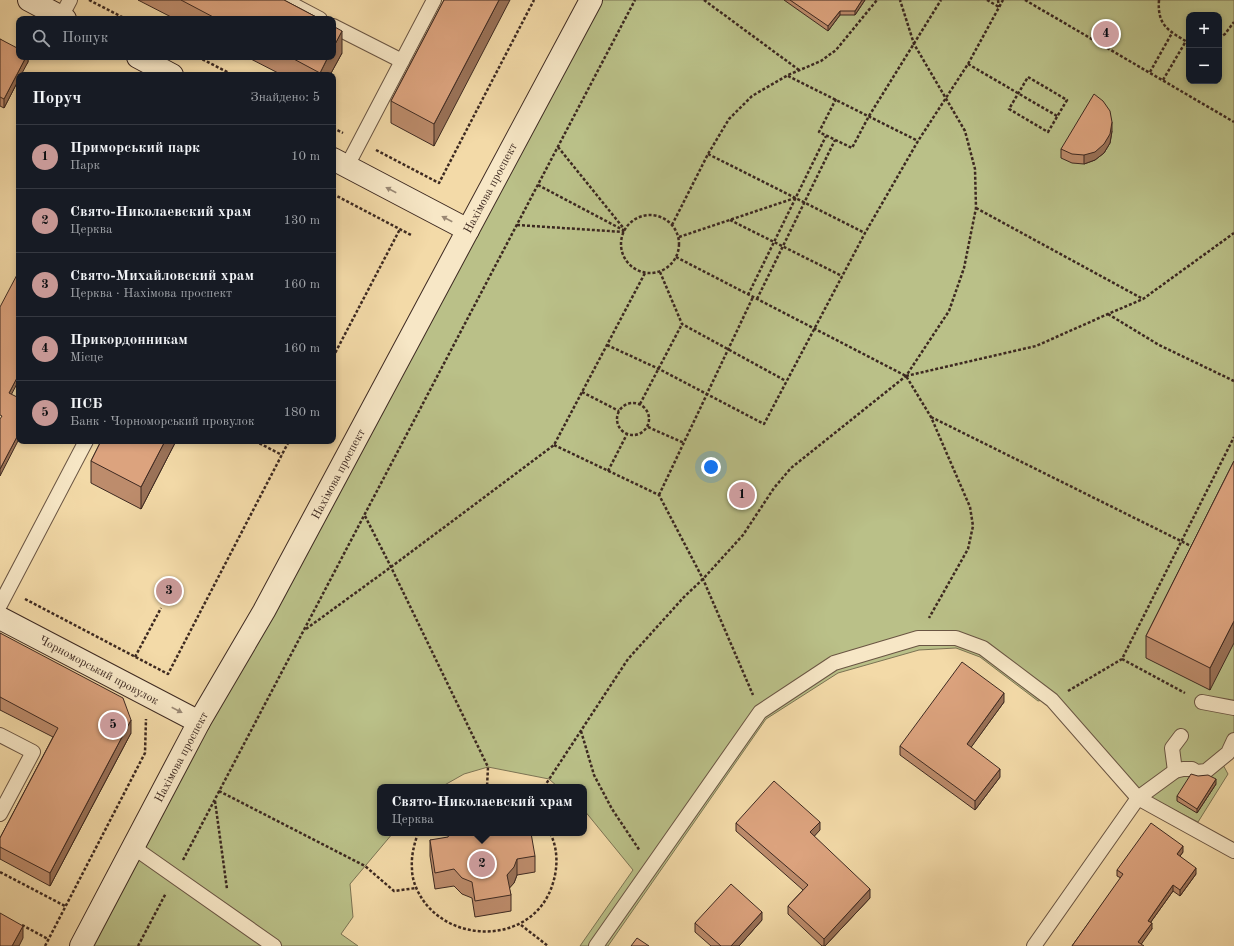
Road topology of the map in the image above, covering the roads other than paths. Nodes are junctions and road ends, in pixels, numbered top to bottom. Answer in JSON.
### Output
{"nodes":[{"id":1,"x":29,"y":0,"type":"edge"},
{"id":2,"x":284,"y":0,"type":"edge"},
{"id":3,"x":434,"y":0,"type":"edge"},
{"id":4,"x":591,"y":0,"type":"edge"},
{"id":5,"x":66,"y":12,"type":"edge"},
{"id":6,"x":314,"y":16,"type":"edge"},
{"id":7,"x":336,"y":28,"type":"edge"},
{"id":8,"x":144,"y":60,"type":"edge"},
{"id":9,"x":402,"y":62,"type":"junction"},
{"id":10,"x":166,"y":72,"type":"edge"},
{"id":11,"x":340,"y":163,"type":"edge"},
{"id":12,"x":468,"y":230,"type":"junction"},
{"id":13,"x":84,"y":444,"type":"edge"},
{"id":14,"x":0,"y":605,"type":"edge"},
{"id":15,"x":0,"y":618,"type":"edge"},
{"id":16,"x":1202,"y":702,"type":"road end"},
{"id":17,"x":1234,"y":708,"type":"edge"},
{"id":18,"x":199,"y":722,"type":"junction"},
{"id":19,"x":0,"y":735,"type":"edge"},
{"id":20,"x":1181,"y":736,"type":"dead end"},
{"id":21,"x":1234,"y":740,"type":"edge"},
{"id":22,"x":1175,"y":771,"type":"junction"},
{"id":23,"x":1138,"y":798,"type":"junction"},
{"id":24,"x":0,"y":814,"type":"edge"},
{"id":25,"x":133,"y":847,"type":"junction"},
{"id":26,"x":1234,"y":850,"type":"edge"},
{"id":27,"x":81,"y":946,"type":"edge"},
{"id":28,"x":274,"y":946,"type":"edge"},
{"id":29,"x":596,"y":946,"type":"edge"},
{"id":30,"x":1034,"y":946,"type":"edge"}],
"edges":[{"from":1,"to":5,"type":"main road"},
{"from":2,"to":6,"type":"lane"},
{"from":3,"to":9,"type":"lane"},
{"from":4,"to":12,"type":"main road","name":"Нахімова проспект"},
{"from":7,"to":9,"type":"lane"},
{"from":8,"to":10,"type":"main road"},
{"from":9,"to":11,"type":"lane"},
{"from":12,"to":11,"type":"main road","one_way":true},
{"from":12,"to":18,"type":"main road","name":"Нахімова проспект"},
{"from":13,"to":14,"type":"lane"},
{"from":15,"to":18,"type":"main road","name":"Чорноморський провулок","one_way":true},
{"from":16,"to":17,"type":"lane"},
{"from":18,"to":25,"type":"main road","name":"Нахімова проспект"},
{"from":19,"to":24,"type":"lane"},
{"from":20,"to":22,"type":"lane"},
{"from":21,"to":22,"type":"lane"},
{"from":22,"to":23,"type":"lane"},
{"from":23,"to":26,"type":"lane"},
{"from":23,"to":29,"type":"lane"},
{"from":23,"to":30,"type":"lane"},
{"from":25,"to":27,"type":"main road","name":"Нахімова проспект"},
{"from":25,"to":28,"type":"lane"}]}
